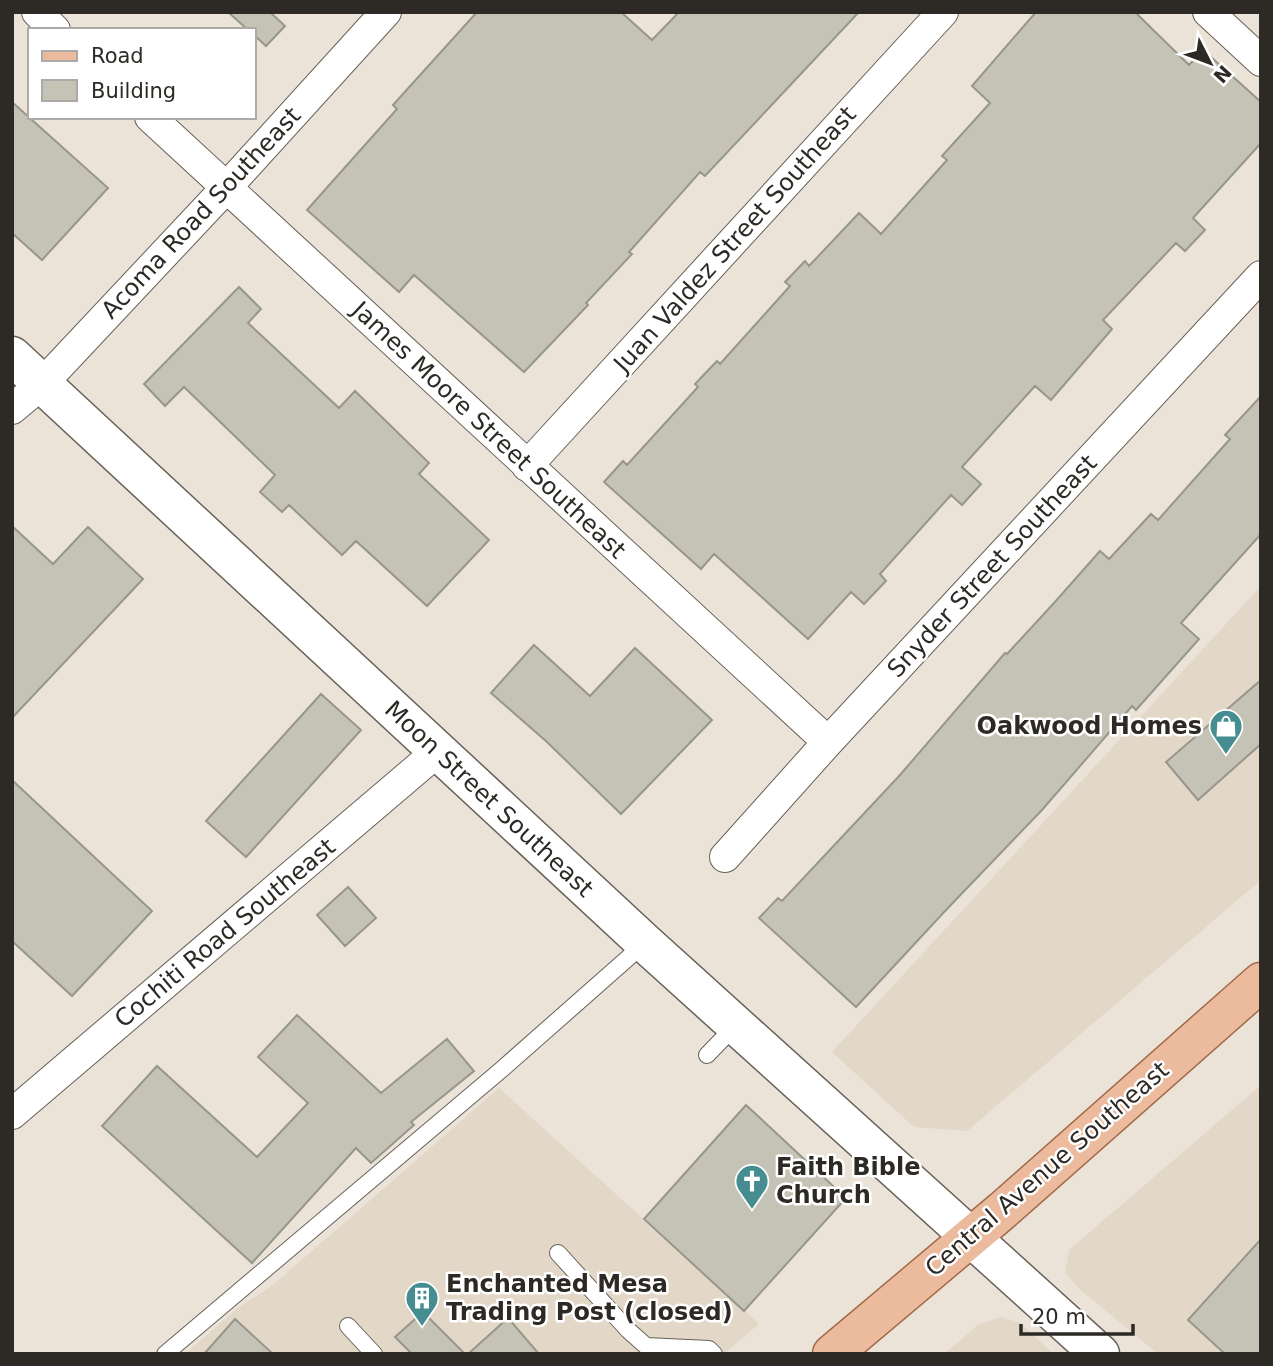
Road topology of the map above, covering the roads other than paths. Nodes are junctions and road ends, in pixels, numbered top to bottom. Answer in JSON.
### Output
{"nodes":[{"id":1,"x":37,"y":12,"type":"edge"},
{"id":2,"x":386,"y":12,"type":"edge"},
{"id":3,"x":1208,"y":12,"type":"edge"},
{"id":4,"x":933,"y":16,"type":"edge"},
{"id":5,"x":53,"y":28,"type":"edge"},
{"id":6,"x":1261,"y":61,"type":"edge"},
{"id":7,"x":152,"y":119,"type":"edge"},
{"id":8,"x":226,"y":188,"type":"junction"},
{"id":9,"x":1261,"y":276,"type":"edge"},
{"id":10,"x":12,"y":356,"type":"edge"},
{"id":11,"x":42,"y":384,"type":"junction"},
{"id":12,"x":12,"y":409,"type":"edge"},
{"id":13,"x":527,"y":466,"type":"junction"},
{"id":14,"x":828,"y":742,"type":"junction"},
{"id":15,"x":438,"y":751,"type":"junction"},
{"id":16,"x":725,"y":857,"type":"dead end"},
{"id":17,"x":645,"y":943,"type":"junction"},
{"id":18,"x":1261,"y":982,"type":"edge"},
{"id":19,"x":736,"y":1025,"type":"junction"},
{"id":20,"x":707,"y":1055,"type":"dead end"},
{"id":21,"x":12,"y":1114,"type":"edge"},
{"id":22,"x":970,"y":1237,"type":"junction"},
{"id":23,"x":558,"y":1253,"type":"dead end"},
{"id":24,"x":348,"y":1326,"type":"dead end"},
{"id":25,"x":644,"y":1350,"type":"edge"},
{"id":26,"x":165,"y":1354,"type":"edge"},
{"id":27,"x":374,"y":1354,"type":"edge"},
{"id":28,"x":713,"y":1354,"type":"edge"},
{"id":29,"x":832,"y":1354,"type":"edge"},
{"id":30,"x":1100,"y":1354,"type":"edge"}],
"edges":[{"from":1,"to":5,"type":"street"},
{"from":2,"to":8,"type":"street","name":"Acoma Road Southeast"},
{"from":3,"to":6,"type":"street"},
{"from":4,"to":13,"type":"street","name":"Juan Valdez Street Southeast"},
{"from":7,"to":8,"type":"street","name":"James Moore Street Southeast"},
{"from":8,"to":11,"type":"street","name":"Acoma Road Southeast"},
{"from":8,"to":13,"type":"street","name":"James Moore Street Southeast"},
{"from":9,"to":14,"type":"street","name":"Snyder Street Southeast"},
{"from":10,"to":11,"type":"street","name":"Moon Street Southeast"},
{"from":11,"to":12,"type":"street","name":"Acoma Road Southeast"},
{"from":11,"to":15,"type":"street","name":"Moon Street Southeast"},
{"from":13,"to":14,"type":"street","name":"James Moore Street Southeast"},
{"from":14,"to":16,"type":"street","name":"Snyder Street Southeast"},
{"from":15,"to":17,"type":"street","name":"Moon Street Southeast"},
{"from":15,"to":21,"type":"street","name":"Cochiti Road Southeast"},
{"from":17,"to":19,"type":"street","name":"Moon Street Southeast"},
{"from":17,"to":26,"type":"lane"},
{"from":18,"to":22,"type":"main road","name":"Central Avenue Southeast"},
{"from":19,"to":20,"type":"lane"},
{"from":19,"to":22,"type":"street","name":"Moon Street Southeast"},
{"from":22,"to":29,"type":"main road","name":"Central Avenue Southeast"},
{"from":22,"to":30,"type":"street","name":"Moon Street Southeast"},
{"from":23,"to":25,"type":"lane"},
{"from":24,"to":27,"type":"lane"},
{"from":25,"to":28,"type":"lane"}]}
